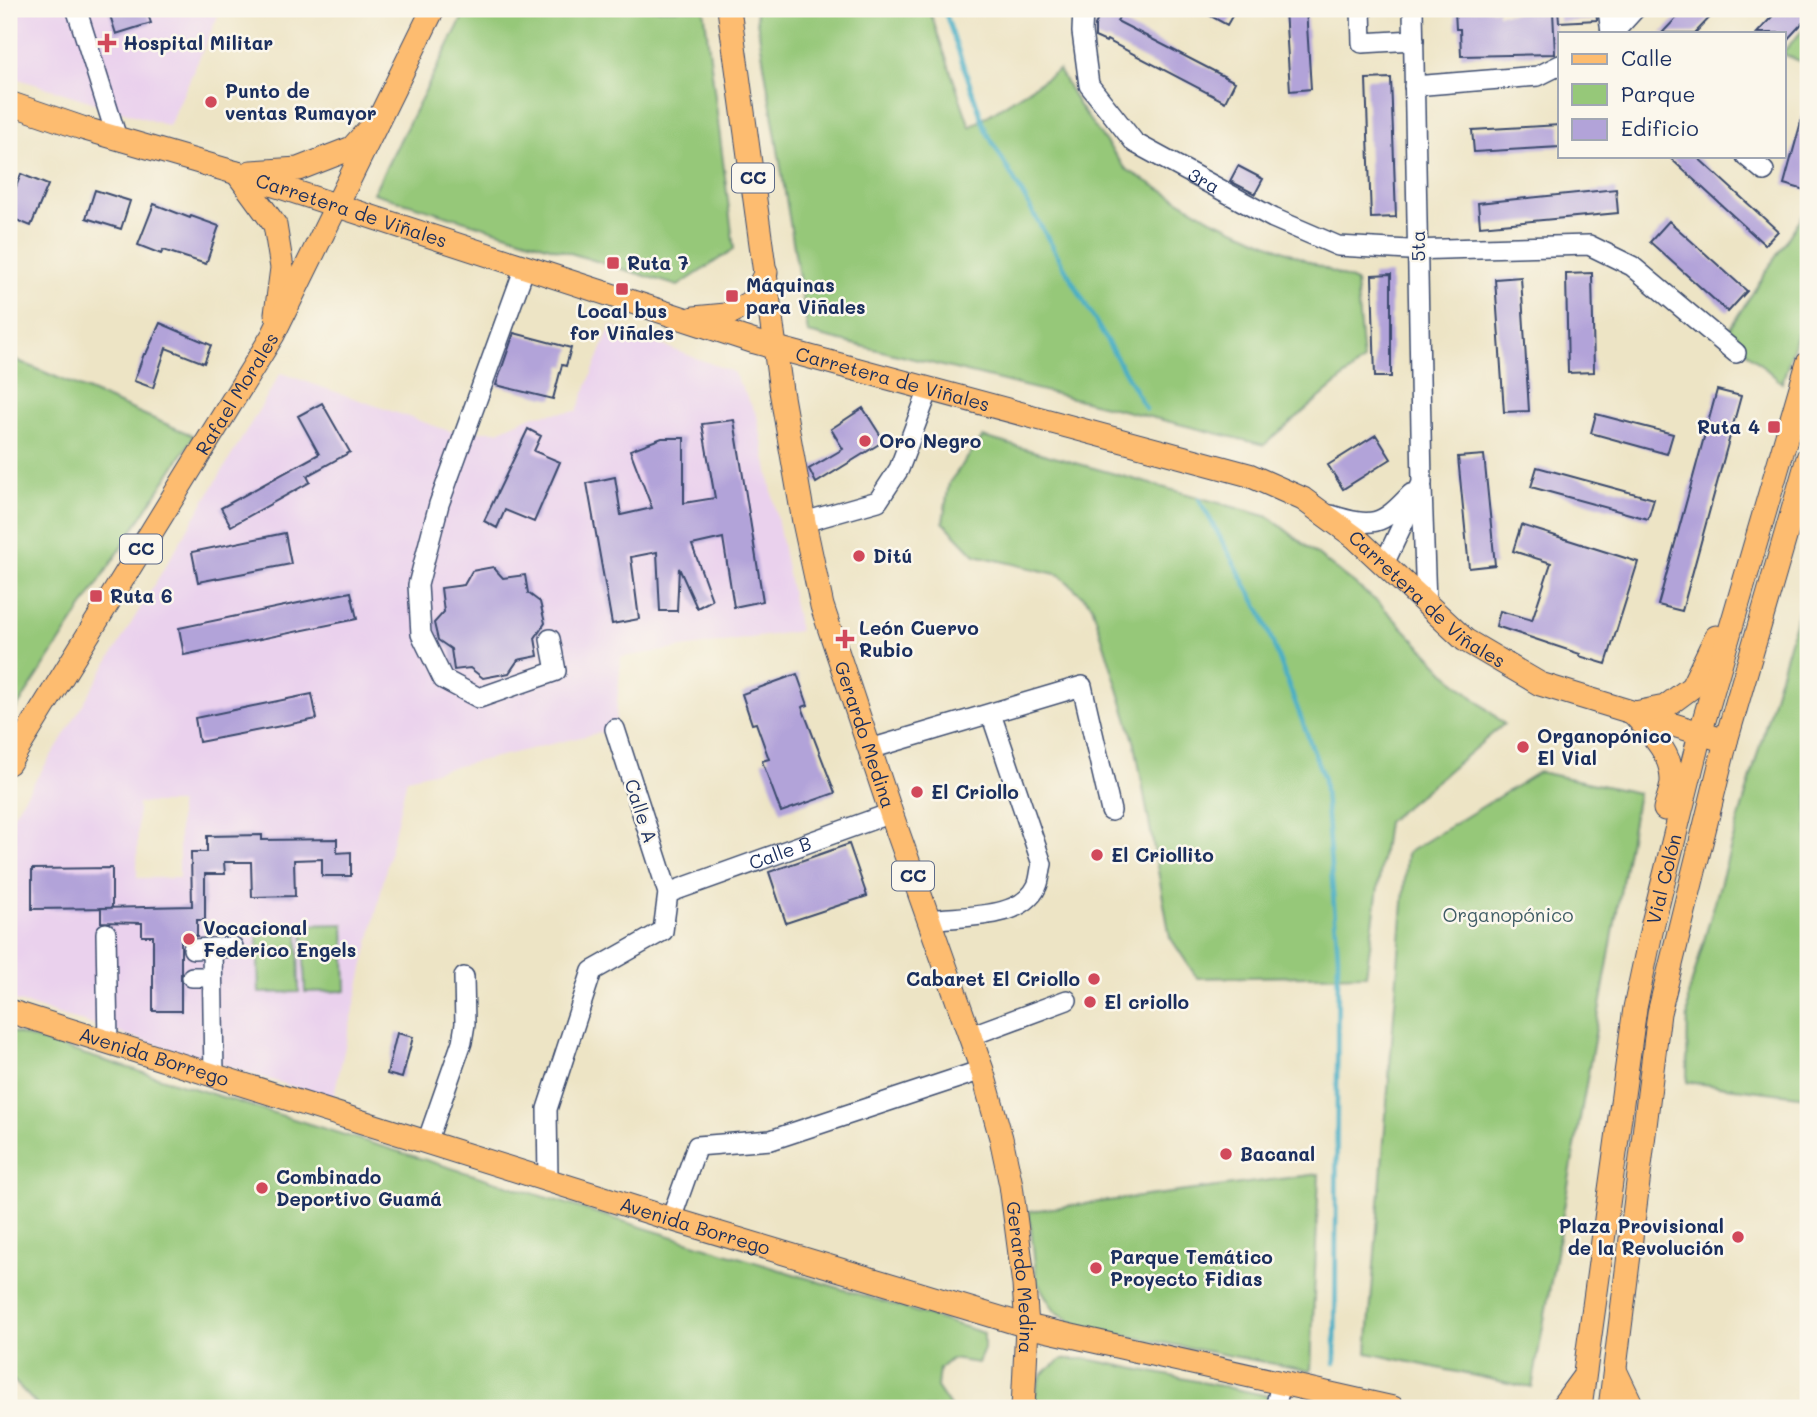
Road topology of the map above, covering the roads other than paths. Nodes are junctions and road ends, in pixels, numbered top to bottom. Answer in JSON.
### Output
{"nodes":[{"id":1,"x":433,"y":9,"type":"edge"},
{"id":2,"x":729,"y":9,"type":"edge"},
{"id":3,"x":1083,"y":9,"type":"edge"},
{"id":4,"x":1362,"y":9,"type":"edge"},
{"id":5,"x":1413,"y":9,"type":"edge"},
{"id":6,"x":1608,"y":9,"type":"edge"},
{"id":7,"x":1635,"y":9,"type":"edge"},
{"id":8,"x":76,"y":11,"type":"dead end"},
{"id":9,"x":1612,"y":32,"type":"edge"},
{"id":10,"x":1613,"y":32,"type":"edge"},
{"id":11,"x":1414,"y":40,"type":"junction"},
{"id":12,"x":1558,"y":66,"type":"edge"},
{"id":13,"x":1414,"y":86,"type":"junction"},
{"id":14,"x":9,"y":103,"type":"edge"},
{"id":15,"x":381,"y":115,"type":"junction"},
{"id":16,"x":117,"y":138,"type":"junction"},
{"id":17,"x":1748,"y":158,"type":"edge"},
{"id":18,"x":1764,"y":171,"type":"dead end"},
{"id":19,"x":237,"y":173,"type":"junction"},
{"id":20,"x":337,"y":205,"type":"junction"},
{"id":21,"x":1418,"y":250,"type":"junction"},
{"id":22,"x":525,"y":267,"type":"junction"},
{"id":23,"x":766,"y":272,"type":"junction"},
{"id":24,"x":684,"y":319,"type":"junction"},
{"id":25,"x":273,"y":335,"type":"junction"},
{"id":26,"x":776,"y":346,"type":"junction"},
{"id":27,"x":1736,"y":353,"type":"dead end"},
{"id":28,"x":1808,"y":363,"type":"edge"},
{"id":29,"x":929,"y":390,"type":"junction"},
{"id":30,"x":1808,"y":458,"type":"edge"},
{"id":31,"x":1422,"y":483,"type":"junction"},
{"id":32,"x":1321,"y":513,"type":"junction"},
{"id":33,"x":1762,"y":517,"type":"junction"},
{"id":34,"x":804,"y":522,"type":"junction"},
{"id":35,"x":1384,"y":565,"type":"junction"},
{"id":36,"x":1426,"y":603,"type":"junction"},
{"id":37,"x":550,"y":639,"type":"dead end"},
{"id":38,"x":991,"y":713,"type":"junction"},
{"id":39,"x":1633,"y":713,"type":"junction"},
{"id":40,"x":615,"y":729,"type":"dead end"},
{"id":41,"x":1700,"y":734,"type":"junction"},
{"id":42,"x":1726,"y":741,"type":"junction"},
{"id":43,"x":870,"y":750,"type":"junction"},
{"id":44,"x":9,"y":762,"type":"edge"},
{"id":45,"x":1111,"y":811,"type":"dead end"},
{"id":46,"x":891,"y":813,"type":"junction"},
{"id":47,"x":668,"y":893,"type":"junction"},
{"id":48,"x":929,"y":920,"type":"junction"},
{"id":49,"x":1653,"y":923,"type":"junction"},
{"id":50,"x":106,"y":933,"type":"dead end"},
{"id":51,"x":233,"y":947,"type":"dead end"},
{"id":52,"x":192,"y":977,"type":"dead end"},
{"id":53,"x":212,"y":977,"type":"junction"},
{"id":54,"x":464,"y":977,"type":"dead end"},
{"id":55,"x":1067,"y":1000,"type":"dead end"},
{"id":56,"x":9,"y":1011,"type":"edge"},
{"id":57,"x":970,"y":1036,"type":"junction"},
{"id":58,"x":108,"y":1042,"type":"junction"},
{"id":59,"x":982,"y":1070,"type":"junction"},
{"id":60,"x":214,"y":1075,"type":"junction"},
{"id":61,"x":426,"y":1142,"type":"junction"},
{"id":62,"x":548,"y":1180,"type":"junction"},
{"id":63,"x":671,"y":1219,"type":"junction"},
{"id":64,"x":1027,"y":1326,"type":"junction"},
{"id":65,"x":1615,"y":1370,"type":"junction"},
{"id":66,"x":1584,"y":1376,"type":"junction"},
{"id":67,"x":1281,"y":1384,"type":"junction"},
{"id":68,"x":1023,"y":1408,"type":"edge"},
{"id":69,"x":1275,"y":1408,"type":"edge"},
{"id":70,"x":1392,"y":1408,"type":"edge"},
{"id":71,"x":1561,"y":1408,"type":"edge"},
{"id":72,"x":1580,"y":1408,"type":"edge"},
{"id":73,"x":1610,"y":1408,"type":"edge"},
{"id":74,"x":1633,"y":1408,"type":"edge"}],
"edges":[{"from":1,"to":15,"type":"main road","name":"Rafael Morales","number":"CC"},
{"from":2,"to":23,"type":"main road","name":"Gerardo Medina","number":"CC"},
{"from":3,"to":21,"type":"street","name":"3ra"},
{"from":4,"to":11,"type":"street"},
{"from":5,"to":11,"type":"street","name":"5ta"},
{"from":6,"to":9,"type":"street"},
{"from":7,"to":10,"type":"street"},
{"from":8,"to":16,"type":"street"},
{"from":11,"to":13,"type":"street","name":"5ta"},
{"from":12,"to":13,"type":"street"},
{"from":13,"to":21,"type":"street","name":"5ta"},
{"from":14,"to":16,"type":"main road","name":"Carretera de Viñales"},
{"from":15,"to":19,"type":"main road"},
{"from":15,"to":20,"type":"main road","name":"Rafael Morales","number":"CC"},
{"from":16,"to":19,"type":"main road","name":"Carretera de Viñales"},
{"from":17,"to":18,"type":"street"},
{"from":19,"to":20,"type":"main road","name":"Carretera de Viñales"},
{"from":19,"to":25,"type":"main road"},
{"from":20,"to":22,"type":"main road","name":"Carretera de Viñales"},
{"from":20,"to":25,"type":"main road","name":"Rafael Morales","number":"CC"},
{"from":21,"to":27,"type":"street","name":"3ra"},
{"from":21,"to":31,"type":"street","name":"5ta"},
{"from":22,"to":24,"type":"main road","name":"Carretera de Viñales"},
{"from":22,"to":37,"type":"street"},
{"from":23,"to":24,"type":"main road"},
{"from":23,"to":26,"type":"main road","name":"Gerardo Medina","number":"CC"},
{"from":24,"to":26,"type":"main road","name":"Carretera de Viñales"},
{"from":25,"to":44,"type":"main road","name":"Rafael Morales","number":"CC"},
{"from":26,"to":29,"type":"main road","name":"Carretera de Viñales"},
{"from":26,"to":34,"type":"main road","name":"Gerardo Medina","number":"CC"},
{"from":28,"to":33,"type":"main road","name":"Vial Colón"},
{"from":29,"to":32,"type":"main road","name":"Carretera de Viñales"},
{"from":29,"to":34,"type":"street"},
{"from":30,"to":42,"type":"main road","name":"Vial Colón"},
{"from":31,"to":32,"type":"street"},
{"from":31,"to":35,"type":"street","name":"5ta"},
{"from":31,"to":36,"type":"street","name":"5ta"},
{"from":32,"to":35,"type":"main road","name":"Carretera de Viñales"},
{"from":33,"to":39,"type":"main road"},
{"from":33,"to":41,"type":"main road","name":"Vial Colón"},
{"from":34,"to":43,"type":"main road","name":"Gerardo Medina","number":"CC"},
{"from":35,"to":36,"type":"main road","name":"Carretera de Viñales"},
{"from":36,"to":39,"type":"main road","name":"Carretera de Viñales"},
{"from":38,"to":43,"type":"street"},
{"from":38,"to":45,"type":"street"},
{"from":38,"to":48,"type":"street"},
{"from":39,"to":41,"type":"main road","name":"Carretera de Viñales"},
{"from":39,"to":49,"type":"main road"},
{"from":40,"to":47,"type":"street","name":"Calle A"},
{"from":41,"to":42,"type":"main road","name":"Carretera de Viñales"},
{"from":41,"to":49,"type":"main road","name":"Vial Colón"},
{"from":42,"to":65,"type":"main road","name":"Vial Colón"},
{"from":43,"to":46,"type":"main road","name":"Gerardo Medina","number":"CC"},
{"from":46,"to":47,"type":"street","name":"Calle B"},
{"from":46,"to":48,"type":"main road","name":"Gerardo Medina","number":"CC"},
{"from":47,"to":62,"type":"street"},
{"from":48,"to":57,"type":"main road","name":"Gerardo Medina","number":"CC"},
{"from":49,"to":66,"type":"main road","name":"Vial Colón"},
{"from":50,"to":58,"type":"street"},
{"from":51,"to":53,"type":"street"},
{"from":52,"to":53,"type":"street"},
{"from":53,"to":60,"type":"street"},
{"from":54,"to":61,"type":"street"},
{"from":55,"to":57,"type":"street"},
{"from":56,"to":58,"type":"main road","name":"Avenida Borrego"},
{"from":57,"to":59,"type":"main road","name":"Gerardo Medina","number":"CC"},
{"from":58,"to":60,"type":"main road","name":"Avenida Borrego"},
{"from":59,"to":63,"type":"street"},
{"from":59,"to":64,"type":"main road","name":"Gerardo Medina","number":"CC"},
{"from":60,"to":61,"type":"main road","name":"Avenida Borrego"},
{"from":61,"to":62,"type":"main road","name":"Avenida Borrego"},
{"from":62,"to":63,"type":"main road","name":"Avenida Borrego"},
{"from":63,"to":64,"type":"main road","name":"Avenida Borrego"},
{"from":64,"to":67,"type":"main road","name":"Avenida Borrego"},
{"from":64,"to":68,"type":"main road","name":"Gerardo Medina","number":"CC"},
{"from":65,"to":73,"type":"main road","name":"Vial Colón"},
{"from":65,"to":74,"type":"main road"},
{"from":66,"to":71,"type":"main road"},
{"from":66,"to":72,"type":"main road","name":"Vial Colón"},
{"from":67,"to":69,"type":"street"},
{"from":67,"to":70,"type":"main road","name":"Avenida Borrego"}]}
